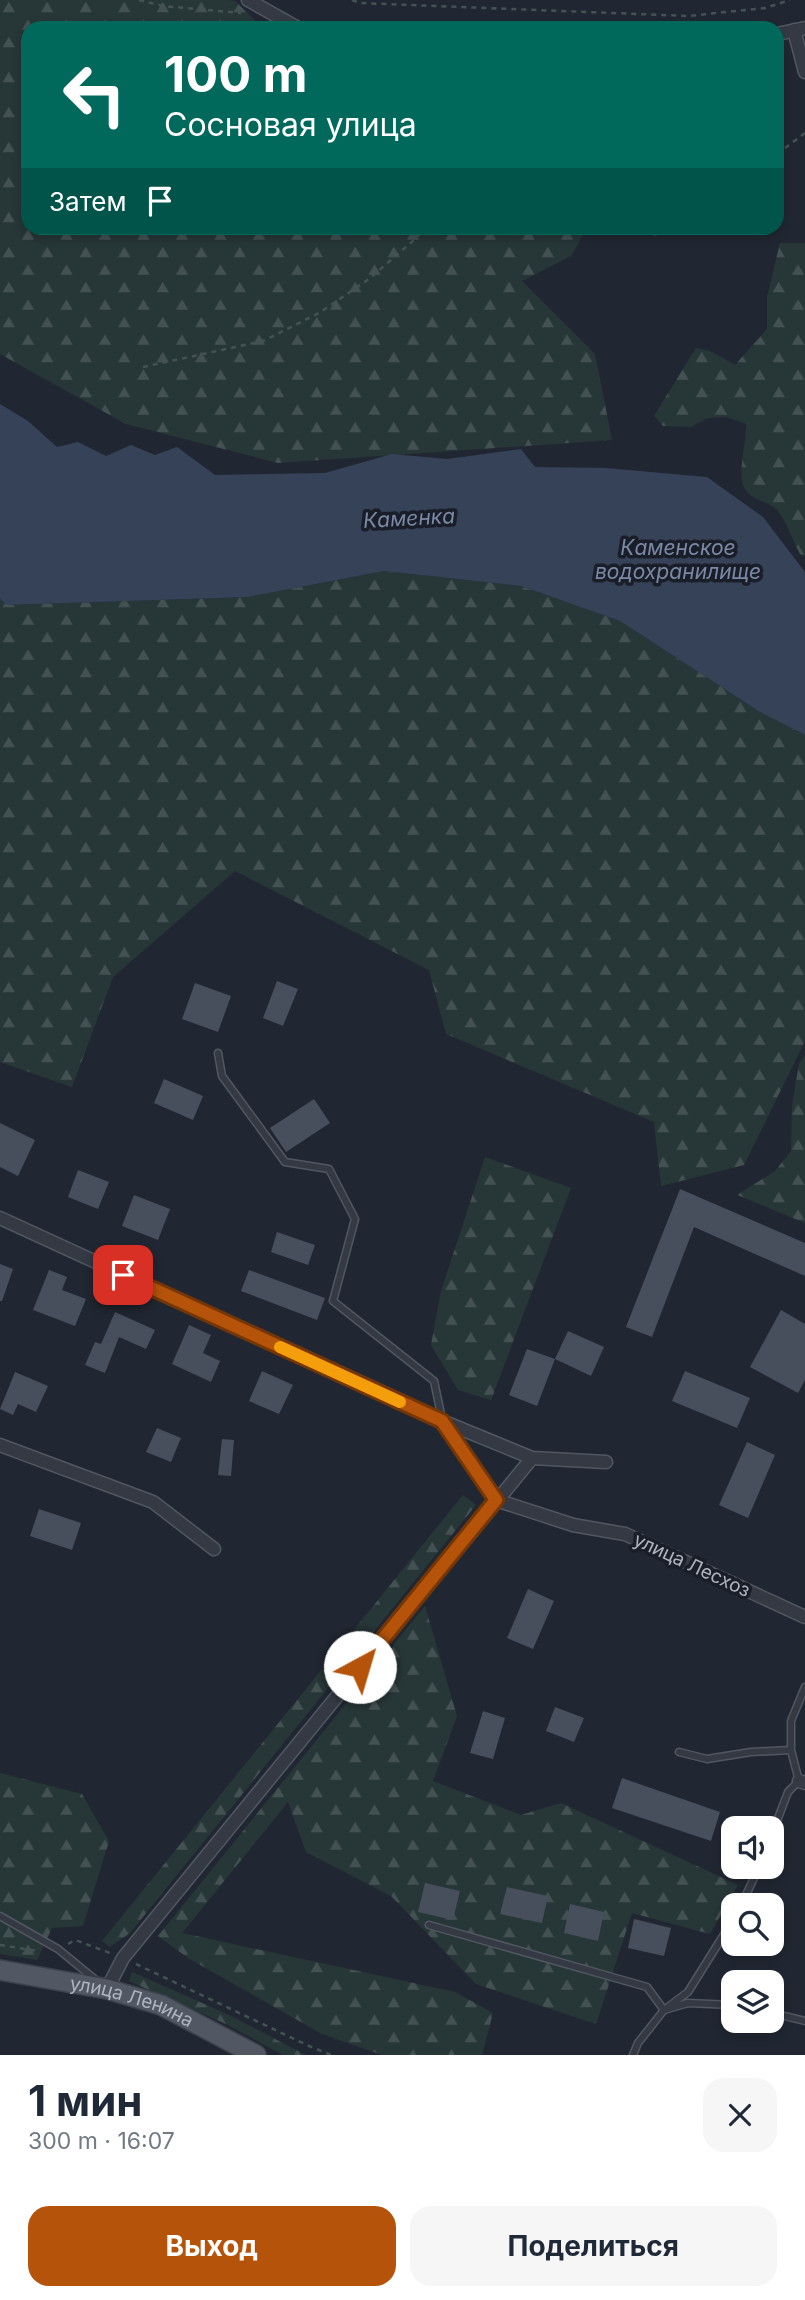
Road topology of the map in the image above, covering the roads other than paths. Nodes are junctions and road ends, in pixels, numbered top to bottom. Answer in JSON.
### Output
{"nodes":[{"id":1,"x":248,"y":0,"type":"edge"},
{"id":2,"x":284,"y":21,"type":"edge"},
{"id":3,"x":799,"y":29,"type":"edge"},
{"id":4,"x":805,"y":72,"type":"edge"},
{"id":5,"x":218,"y":1053,"type":"dead end"},
{"id":6,"x":0,"y":1218,"type":"edge"},
{"id":7,"x":442,"y":1421,"type":"junction"},
{"id":8,"x":0,"y":1445,"type":"edge"},
{"id":9,"x":531,"y":1458,"type":"junction"},
{"id":10,"x":606,"y":1462,"type":"dead end"},
{"id":11,"x":496,"y":1500,"type":"junction"},
{"id":12,"x":214,"y":1549,"type":"dead end"},
{"id":13,"x":805,"y":1617,"type":"edge"},
{"id":14,"x":805,"y":1687,"type":"edge"},
{"id":15,"x":791,"y":1750,"type":"junction"},
{"id":16,"x":679,"y":1752,"type":"dead end"},
{"id":17,"x":802,"y":1782,"type":"edge"},
{"id":18,"x":779,"y":1816,"type":"edge"},
{"id":19,"x":0,"y":1916,"type":"edge"},
{"id":20,"x":429,"y":1925,"type":"dead end"},
{"id":21,"x":721,"y":1939,"type":"edge"},
{"id":22,"x":0,"y":1970,"type":"edge"},
{"id":23,"x":107,"y":1989,"type":"junction"},
{"id":24,"x":721,"y":2004,"type":"edge"},
{"id":25,"x":664,"y":2010,"type":"junction"},
{"id":26,"x":784,"y":2016,"type":"edge"},
{"id":27,"x":805,"y":2021,"type":"edge"},
{"id":28,"x":256,"y":2055,"type":"edge"},
{"id":29,"x":633,"y":2055,"type":"edge"}],
"edges":[{"from":1,"to":2,"type":"street"},
{"from":3,"to":4,"type":"street"},
{"from":5,"to":7,"type":"lane"},
{"from":6,"to":7,"type":"street"},
{"from":7,"to":9,"type":"street"},
{"from":7,"to":11,"type":"street"},
{"from":8,"to":12,"type":"street"},
{"from":9,"to":10,"type":"street"},
{"from":9,"to":11,"type":"street"},
{"from":11,"to":13,"type":"street","name":"улица Лесхоз"},
{"from":11,"to":23,"type":"street"},
{"from":14,"to":15,"type":"lane"},
{"from":15,"to":16,"type":"lane"},
{"from":15,"to":17,"type":"lane"},
{"from":17,"to":18,"type":"lane"},
{"from":19,"to":23,"type":"lane"},
{"from":20,"to":25,"type":"lane"},
{"from":21,"to":25,"type":"lane"},
{"from":22,"to":23,"type":"main road","name":"улица Ленина"},
{"from":23,"to":28,"type":"main road","name":"улица Ленина"},
{"from":24,"to":25,"type":"lane"},
{"from":25,"to":29,"type":"lane"},
{"from":26,"to":27,"type":"lane"}]}
